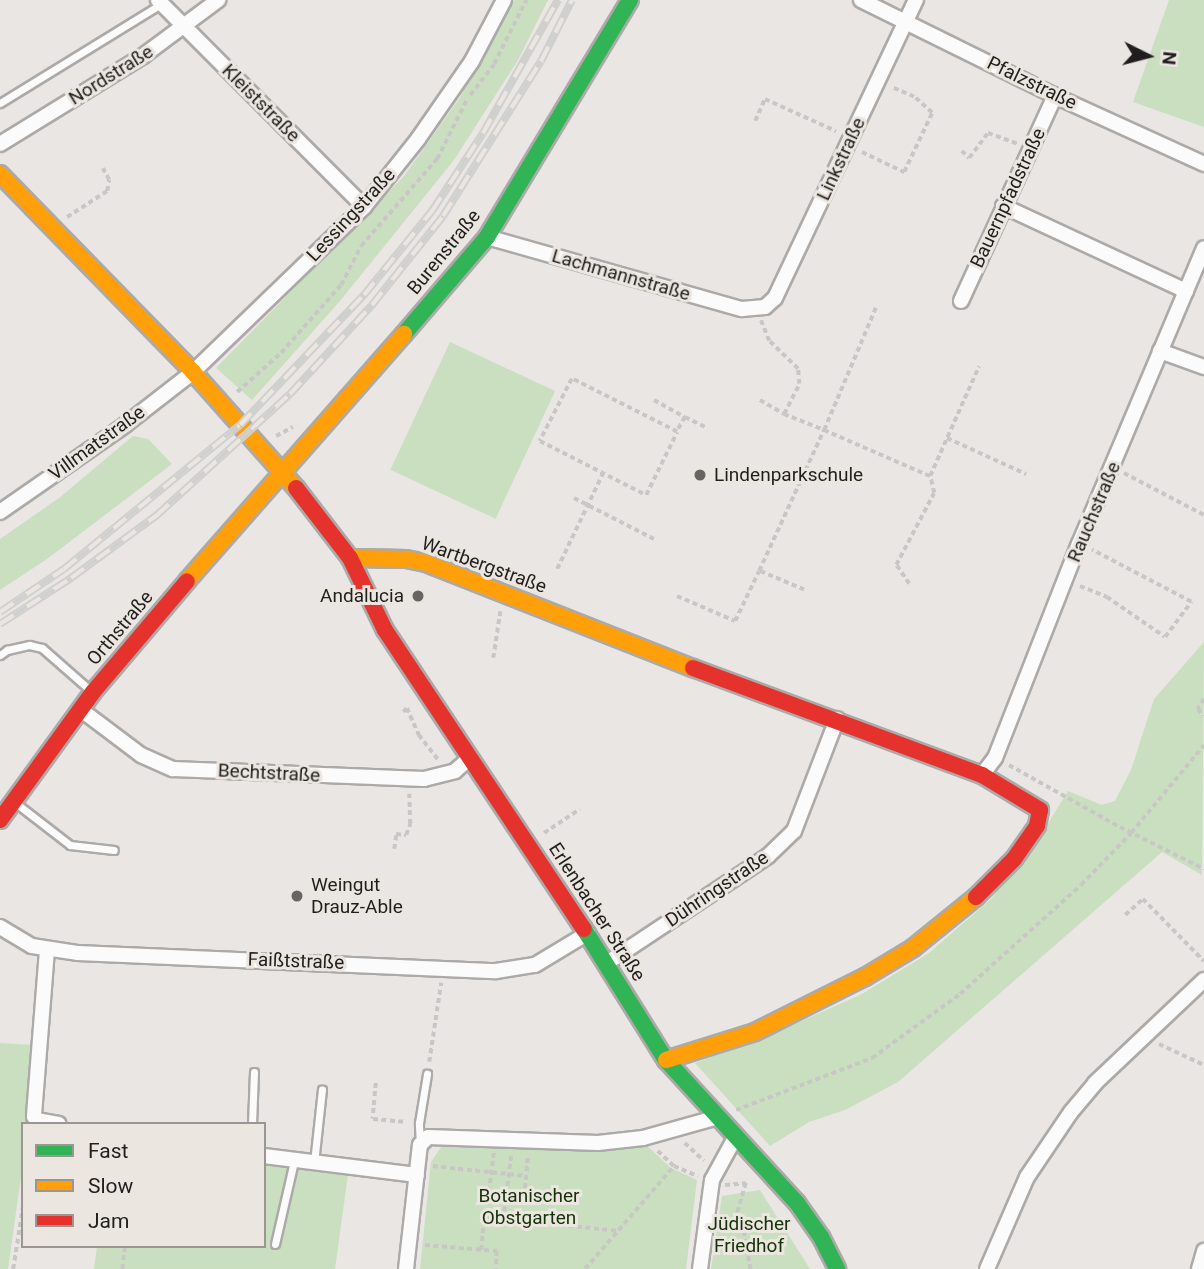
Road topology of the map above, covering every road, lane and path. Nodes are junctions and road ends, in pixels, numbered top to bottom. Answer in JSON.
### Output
{"nodes":[{"id":1,"x":218,"y":0,"type":"edge"},
{"id":2,"x":504,"y":0,"type":"edge"},
{"id":3,"x":526,"y":0,"type":"edge"},
{"id":4,"x":629,"y":0,"type":"edge"},
{"id":5,"x":861,"y":0,"type":"edge"},
{"id":6,"x":916,"y":0,"type":"edge"},
{"id":7,"x":160,"y":2,"type":"edge"},
{"id":8,"x":906,"y":21,"type":"junction"},
{"id":9,"x":184,"y":26,"type":"junction"},
{"id":10,"x":877,"y":82,"type":"junction"},
{"id":11,"x":1055,"y":96,"type":"junction"},
{"id":12,"x":0,"y":103,"type":"edge"},
{"id":13,"x":755,"y":121,"type":"dead end"},
{"id":14,"x":849,"y":142,"type":"junction"},
{"id":15,"x":0,"y":144,"type":"edge"},
{"id":16,"x":1030,"y":150,"type":"junction"},
{"id":17,"x":962,"y":151,"type":"dead end"},
{"id":18,"x":1204,"y":164,"type":"edge"},
{"id":19,"x":103,"y":169,"type":"dead end"},
{"id":20,"x":0,"y":174,"type":"edge"},
{"id":21,"x":1003,"y":206,"type":"junction"},
{"id":22,"x":364,"y":207,"type":"junction"},
{"id":23,"x":51,"y":226,"type":"junction"},
{"id":24,"x":487,"y":237,"type":"junction"},
{"id":25,"x":1204,"y":248,"type":"edge"},
{"id":26,"x":1186,"y":291,"type":"junction"},
{"id":27,"x":961,"y":300,"type":"dead end"},
{"id":28,"x":876,"y":307,"type":"dead end"},
{"id":29,"x":756,"y":309,"type":"junction"},
{"id":30,"x":1160,"y":351,"type":"junction"},
{"id":31,"x":979,"y":366,"type":"dead end"},
{"id":32,"x":1204,"y":367,"type":"edge"},
{"id":33,"x":193,"y":372,"type":"junction"},
{"id":34,"x":235,"y":393,"type":"junction"},
{"id":35,"x":214,"y":397,"type":"junction"},
{"id":36,"x":654,"y":400,"type":"dead end"},
{"id":37,"x":760,"y":400,"type":"dead end"},
{"id":38,"x":244,"y":402,"type":"dead end"},
{"id":39,"x":784,"y":414,"type":"junction"},
{"id":40,"x":685,"y":417,"type":"junction"},
{"id":41,"x":269,"y":428,"type":"dead end"},
{"id":42,"x":708,"y":428,"type":"dead end"},
{"id":43,"x":824,"y":430,"type":"junction"},
{"id":44,"x":677,"y":432,"type":"junction"},
{"id":45,"x":297,"y":434,"type":"dead end"},
{"id":46,"x":947,"y":438,"type":"junction"},
{"id":47,"x":1113,"y":468,"type":"junction"},
{"id":48,"x":281,"y":471,"type":"junction"},
{"id":49,"x":603,"y":473,"type":"junction"},
{"id":50,"x":1026,"y":474,"type":"dead end"},
{"id":51,"x":930,"y":476,"type":"junction"},
{"id":52,"x":574,"y":498,"type":"dead end"},
{"id":53,"x":588,"y":505,"type":"junction"},
{"id":54,"x":0,"y":512,"type":"edge"},
{"id":55,"x":1204,"y":514,"type":"edge"},
{"id":56,"x":654,"y":539,"type":"dead end"},
{"id":57,"x":1079,"y":544,"type":"junction"},
{"id":58,"x":350,"y":558,"type":"junction"},
{"id":59,"x":557,"y":569,"type":"dead end"},
{"id":60,"x":759,"y":571,"type":"junction"},
{"id":61,"x":1065,"y":580,"type":"junction"},
{"id":62,"x":909,"y":583,"type":"dead end"},
{"id":63,"x":804,"y":590,"type":"dead end"},
{"id":64,"x":505,"y":594,"type":"junction"},
{"id":65,"x":677,"y":596,"type":"dead end"},
{"id":66,"x":0,"y":655,"type":"edge"},
{"id":67,"x":493,"y":658,"type":"dead end"},
{"id":68,"x":93,"y":692,"type":"junction"},
{"id":69,"x":1204,"y":699,"type":"edge"},
{"id":70,"x":80,"y":709,"type":"junction"},
{"id":71,"x":403,"y":712,"type":"dead end"},
{"id":72,"x":1204,"y":716,"type":"edge"},
{"id":73,"x":837,"y":719,"type":"junction"},
{"id":74,"x":1204,"y":745,"type":"edge"},
{"id":75,"x":470,"y":758,"type":"junction"},
{"id":76,"x":995,"y":758,"type":"junction"},
{"id":77,"x":449,"y":773,"type":"junction"},
{"id":78,"x":982,"y":775,"type":"junction"},
{"id":79,"x":407,"y":778,"type":"junction"},
{"id":80,"x":13,"y":801,"type":"junction"},
{"id":81,"x":580,"y":809,"type":"dead end"},
{"id":82,"x":0,"y":820,"type":"edge"},
{"id":83,"x":1131,"y":832,"type":"junction"},
{"id":84,"x":528,"y":844,"type":"junction"},
{"id":85,"x":394,"y":849,"type":"dead end"},
{"id":86,"x":114,"y":850,"type":"dead end"},
{"id":87,"x":1204,"y":869,"type":"edge"},
{"id":88,"x":1125,"y":915,"type":"dead end"},
{"id":89,"x":0,"y":927,"type":"edge"},
{"id":90,"x":587,"y":933,"type":"junction"},
{"id":91,"x":47,"y":950,"type":"junction"},
{"id":92,"x":1204,"y":961,"type":"edge"},
{"id":93,"x":607,"y":963,"type":"junction"},
{"id":94,"x":444,"y":967,"type":"junction"},
{"id":95,"x":1204,"y":980,"type":"edge"},
{"id":96,"x":1166,"y":1049,"type":"dead end"},
{"id":97,"x":666,"y":1060,"type":"junction"},
{"id":98,"x":1204,"y":1065,"type":"edge"},
{"id":99,"x":254,"y":1072,"type":"dead end"},
{"id":100,"x":427,"y":1074,"type":"joint"},
{"id":101,"x":376,"y":1083,"type":"dead end"},
{"id":102,"x":321,"y":1089,"type":"dead end"},
{"id":103,"x":718,"y":1117,"type":"junction"},
{"id":104,"x":48,"y":1122,"type":"edge"},
{"id":105,"x":252,"y":1122,"type":"edge"},
{"id":106,"x":419,"y":1123,"type":"junction"},
{"id":107,"x":663,"y":1133,"type":"junction"},
{"id":108,"x":736,"y":1136,"type":"junction"},
{"id":109,"x":643,"y":1138,"type":"junction"},
{"id":110,"x":420,"y":1146,"type":"junction"},
{"id":111,"x":503,"y":1149,"type":"dead end"},
{"id":112,"x":511,"y":1150,"type":"dead end"},
{"id":113,"x":520,"y":1151,"type":"dead end"},
{"id":114,"x":266,"y":1156,"type":"edge"},
{"id":115,"x":293,"y":1161,"type":"junction"},
{"id":116,"x":314,"y":1163,"type":"junction"},
{"id":117,"x":433,"y":1166,"type":"dead end"},
{"id":118,"x":674,"y":1166,"type":"junction"},
{"id":119,"x":492,"y":1172,"type":"junction"},
{"id":120,"x":508,"y":1174,"type":"junction"},
{"id":121,"x":417,"y":1175,"type":"junction"},
{"id":122,"x":526,"y":1176,"type":"junction"},
{"id":123,"x":713,"y":1177,"type":"junction"},
{"id":124,"x":506,"y":1195,"type":"junction"},
{"id":125,"x":21,"y":1218,"type":"edge"},
{"id":126,"x":503,"y":1220,"type":"junction"},
{"id":127,"x":619,"y":1231,"type":"junction"},
{"id":128,"x":275,"y":1244,"type":"dead end"},
{"id":129,"x":425,"y":1245,"type":"dead end"},
{"id":130,"x":125,"y":1248,"type":"edge"},
{"id":131,"x":481,"y":1250,"type":"junction"},
{"id":132,"x":1204,"y":1251,"type":"edge"},
{"id":133,"x":13,"y":1269,"type":"edge"},
{"id":134,"x":122,"y":1269,"type":"edge"},
{"id":135,"x":405,"y":1269,"type":"edge"},
{"id":136,"x":496,"y":1269,"type":"edge"},
{"id":137,"x":585,"y":1269,"type":"edge"},
{"id":138,"x":700,"y":1269,"type":"edge"},
{"id":139,"x":751,"y":1269,"type":"edge"},
{"id":140,"x":837,"y":1269,"type":"edge"},
{"id":141,"x":987,"y":1269,"type":"edge"},
{"id":142,"x":1199,"y":1269,"type":"edge"}],
"edges":[{"from":1,"to":9,"type":"street","name":"Nordstraße"},
{"from":2,"to":22,"type":"street","name":"Lessingstraße"},
{"from":3,"to":34,"type":"path"},
{"from":4,"to":24,"type":"street","name":"Burenstraße"},
{"from":5,"to":8,"type":"street","name":"Pfalzstraße"},
{"from":6,"to":8,"type":"street","name":"Linkstraße"},
{"from":7,"to":9,"type":"street","name":"Kleiststraße"},
{"from":7,"to":12,"type":"lane","name":"Nordstraße"},
{"from":8,"to":10,"type":"street","name":"Linkstraße"},
{"from":8,"to":11,"type":"street","name":"Pfalzstraße"},
{"from":9,"to":15,"type":"street","name":"Nordstraße"},
{"from":9,"to":22,"type":"street","name":"Kleiststraße"},
{"from":10,"to":14,"type":"street","name":"Linkstraße"},
{"from":10,"to":14,"type":"path"},
{"from":11,"to":16,"type":"street","name":"Bauernpfadstraße"},
{"from":11,"to":18,"type":"street","name":"Pfalzstraße"},
{"from":13,"to":14,"type":"path"},
{"from":14,"to":29,"type":"street","name":"Linkstraße"},
{"from":16,"to":17,"type":"path"},
{"from":16,"to":21,"type":"street","name":"Bauernpfadstraße"},
{"from":19,"to":23,"type":"path"},
{"from":20,"to":23,"type":"street"},
{"from":21,"to":26,"type":"street"},
{"from":21,"to":27,"type":"street","name":"Bauernpfadstraße"},
{"from":22,"to":33,"type":"street","name":"Lessingstraße"},
{"from":23,"to":33,"type":"street"},
{"from":24,"to":29,"type":"street","name":"Lachmannstraße"},
{"from":24,"to":48,"type":"street","name":"Burenstraße"},
{"from":25,"to":26,"type":"street","name":"Rauchstraße"},
{"from":26,"to":30,"type":"street","name":"Rauchstraße"},
{"from":28,"to":43,"type":"path"},
{"from":29,"to":39,"type":"path"},
{"from":30,"to":32,"type":"street"},
{"from":30,"to":47,"type":"street","name":"Rauchstraße"},
{"from":31,"to":46,"type":"path"},
{"from":33,"to":35,"type":"street"},
{"from":33,"to":54,"type":"street","name":"Villmatstraße"},
{"from":34,"to":35,"type":"path"},
{"from":34,"to":38,"type":"path"},
{"from":35,"to":48,"type":"street"},
{"from":36,"to":40,"type":"path"},
{"from":37,"to":39,"type":"path"},
{"from":39,"to":43,"type":"path"},
{"from":40,"to":42,"type":"path"},
{"from":40,"to":44,"type":"path"},
{"from":41,"to":45,"type":"path"},
{"from":43,"to":51,"type":"path"},
{"from":43,"to":60,"type":"path"},
{"from":44,"to":49,"type":"path"},
{"from":44,"to":49,"type":"path"},
{"from":46,"to":50,"type":"path"},
{"from":46,"to":51,"type":"path"},
{"from":47,"to":55,"type":"path"},
{"from":47,"to":57,"type":"street","name":"Rauchstraße"},
{"from":48,"to":58,"type":"street"},
{"from":48,"to":68,"type":"street","name":"Orthstraße"},
{"from":49,"to":53,"type":"path"},
{"from":51,"to":62,"type":"path"},
{"from":52,"to":53,"type":"path"},
{"from":53,"to":56,"type":"path"},
{"from":53,"to":59,"type":"path"},
{"from":57,"to":61,"type":"street","name":"Rauchstraße"},
{"from":57,"to":61,"type":"path"},
{"from":58,"to":64,"type":"street","name":"Wartbergstraße"},
{"from":58,"to":75,"type":"street","name":"Erlenbacher Straße"},
{"from":60,"to":63,"type":"path"},
{"from":60,"to":65,"type":"path"},
{"from":61,"to":76,"type":"street","name":"Rauchstraße"},
{"from":64,"to":67,"type":"path"},
{"from":64,"to":73,"type":"street","name":"Wartbergstraße"},
{"from":66,"to":68,"type":"lane"},
{"from":68,"to":70,"type":"street","name":"Orthstraße"},
{"from":69,"to":72,"type":"path"},
{"from":70,"to":79,"type":"street","name":"Bechtstraße"},
{"from":70,"to":80,"type":"street","name":"Orthstraße"},
{"from":71,"to":77,"type":"path"},
{"from":73,"to":78,"type":"street","name":"Wartbergstraße"},
{"from":73,"to":93,"type":"street","name":"Dühringstraße"},
{"from":74,"to":83,"type":"path"},
{"from":75,"to":77,"type":"street","name":"Bechtstraße"},
{"from":75,"to":84,"type":"street","name":"Erlenbacher Straße"},
{"from":76,"to":78,"type":"street","name":"Rauchstraße"},
{"from":76,"to":83,"type":"path"},
{"from":77,"to":79,"type":"street","name":"Bechtstraße"},
{"from":78,"to":97,"type":"street","name":"Wartbergstraße"},
{"from":79,"to":85,"type":"path"},
{"from":80,"to":82,"type":"street","name":"Orthstraße"},
{"from":80,"to":86,"type":"lane"},
{"from":81,"to":84,"type":"path"},
{"from":83,"to":87,"type":"path"},
{"from":83,"to":103,"type":"path"},
{"from":84,"to":90,"type":"street","name":"Erlenbacher Straße"},
{"from":88,"to":92,"type":"path"},
{"from":89,"to":91,"type":"street","name":"Faißtstraße"},
{"from":90,"to":93,"type":"street","name":"Erlenbacher Straße"},
{"from":90,"to":94,"type":"street","name":"Faißtstraße"},
{"from":91,"to":94,"type":"street","name":"Faißtstraße"},
{"from":91,"to":104,"type":"street"},
{"from":93,"to":97,"type":"street","name":"Erlenbacher Straße"},
{"from":94,"to":100,"type":"path"},
{"from":95,"to":141,"type":"street"},
{"from":96,"to":98,"type":"path"},
{"from":97,"to":103,"type":"street","name":"Erlenbacher Straße"},
{"from":99,"to":105,"type":"lane"},
{"from":100,"to":106,"type":"lane"},
{"from":101,"to":106,"type":"path"},
{"from":102,"to":116,"type":"lane"},
{"from":103,"to":107,"type":"street"},
{"from":103,"to":108,"type":"street","name":"Erlenbacher Straße"},
{"from":106,"to":110,"type":"lane"},
{"from":107,"to":109,"type":"street"},
{"from":107,"to":123,"type":"path"},
{"from":108,"to":123,"type":"street"},
{"from":108,"to":140,"type":"street","name":"Erlenbacher Straße"},
{"from":109,"to":110,"type":"street"},
{"from":109,"to":118,"type":"path"},
{"from":110,"to":121,"type":"street"},
{"from":111,"to":119,"type":"path"},
{"from":112,"to":120,"type":"path"},
{"from":113,"to":122,"type":"path"},
{"from":114,"to":115,"type":"street"},
{"from":115,"to":116,"type":"street"},
{"from":115,"to":128,"type":"lane"},
{"from":116,"to":121,"type":"street"},
{"from":117,"to":119,"type":"path"},
{"from":118,"to":123,"type":"path"},
{"from":118,"to":127,"type":"path"},
{"from":119,"to":120,"type":"path"},
{"from":119,"to":124,"type":"path"},
{"from":120,"to":122,"type":"path"},
{"from":120,"to":124,"type":"path"},
{"from":121,"to":135,"type":"street"},
{"from":122,"to":124,"type":"path"},
{"from":123,"to":138,"type":"street"},
{"from":123,"to":139,"type":"path"},
{"from":124,"to":126,"type":"path"},
{"from":125,"to":133,"type":"path"},
{"from":126,"to":127,"type":"path"},
{"from":126,"to":131,"type":"path"},
{"from":127,"to":137,"type":"path"},
{"from":129,"to":131,"type":"path"},
{"from":130,"to":134,"type":"path"},
{"from":131,"to":136,"type":"path"},
{"from":132,"to":142,"type":"street"}]}
